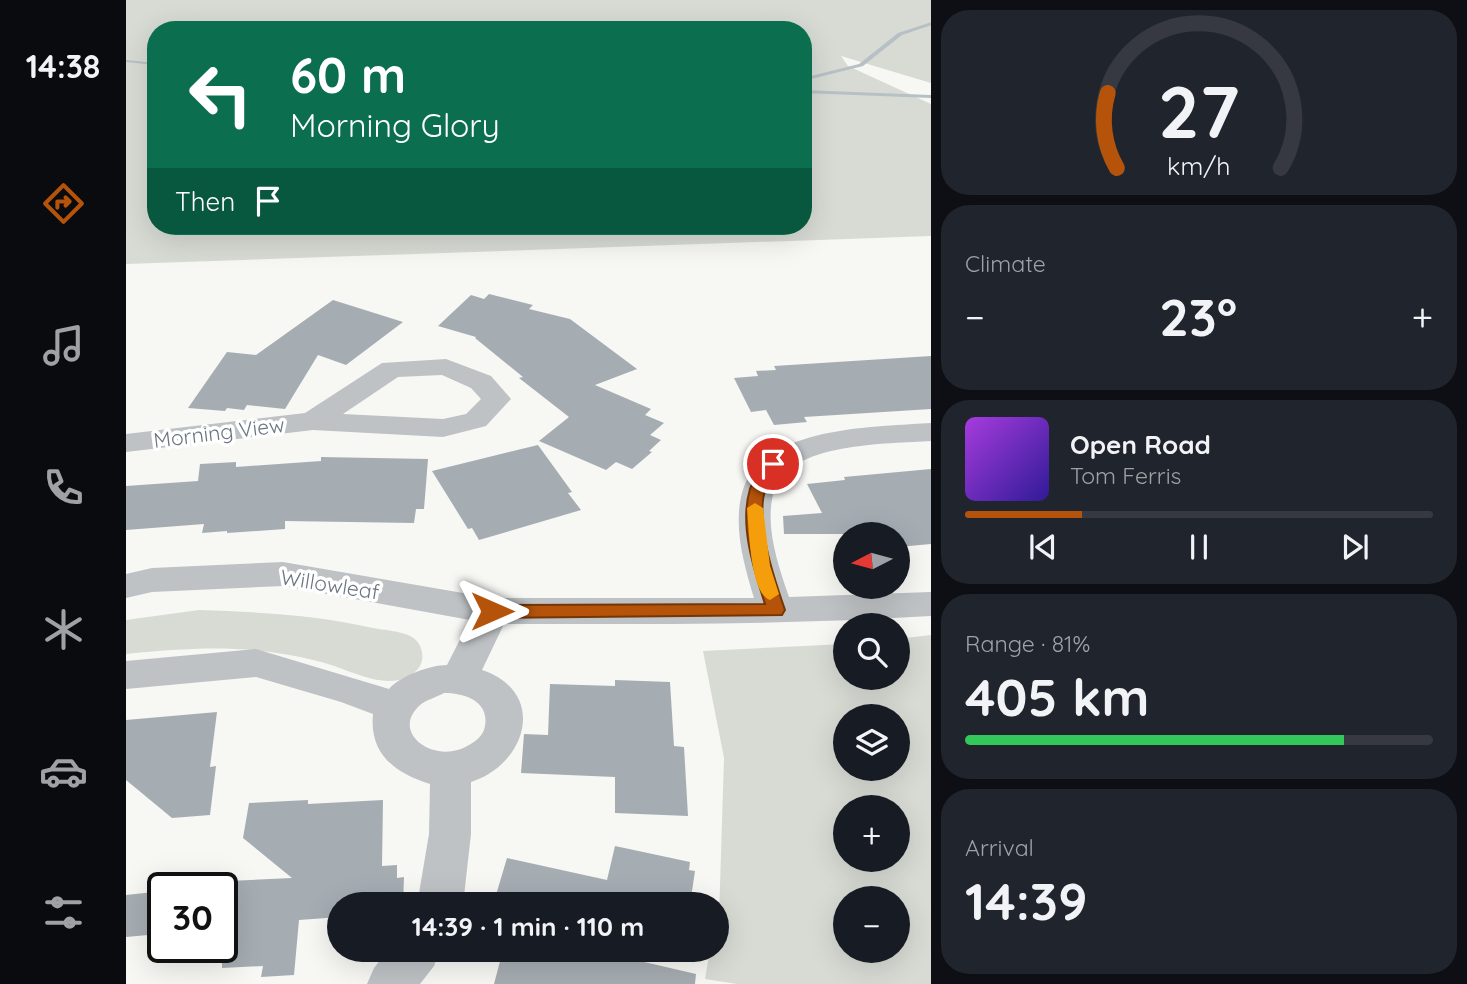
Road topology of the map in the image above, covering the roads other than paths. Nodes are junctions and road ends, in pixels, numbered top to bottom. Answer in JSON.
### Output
{"nodes":[{"id":1,"x":313,"y":421,"type":"junction"},
{"id":2,"x":931,"y":432,"type":"edge"},
{"id":3,"x":126,"y":443,"type":"edge"},
{"id":4,"x":126,"y":586,"type":"edge"},
{"id":5,"x":931,"y":604,"type":"edge"},
{"id":6,"x":776,"y":610,"type":"junction"},
{"id":7,"x":492,"y":611,"type":"junction"},
{"id":8,"x":126,"y":674,"type":"edge"},
{"id":9,"x":459,"y":679,"type":"junction"},
{"id":10,"x":395,"y":707,"type":"junction"},
{"id":11,"x":451,"y":769,"type":"junction"},
{"id":12,"x":442,"y":892,"type":"edge"},
{"id":13,"x":408,"y":962,"type":"edge"},
{"id":14,"x":391,"y":984,"type":"edge"}],
"edges":[{"from":1,"to":1,"type":"street","name":"Morning View"},
{"from":1,"to":3,"type":"street","name":"Morning View"},
{"from":2,"to":6,"type":"street"},
{"from":4,"to":7,"type":"street","name":"Willowleaf"},
{"from":5,"to":6,"type":"street","name":"Willowleaf"},
{"from":6,"to":7,"type":"street","name":"Willowleaf"},
{"from":7,"to":9,"type":"street"},
{"from":8,"to":10,"type":"street"},
{"from":9,"to":10,"type":"street"},
{"from":9,"to":11,"type":"street"},
{"from":10,"to":11,"type":"street"},
{"from":11,"to":12,"type":"street"},
{"from":13,"to":14,"type":"street"}]}
